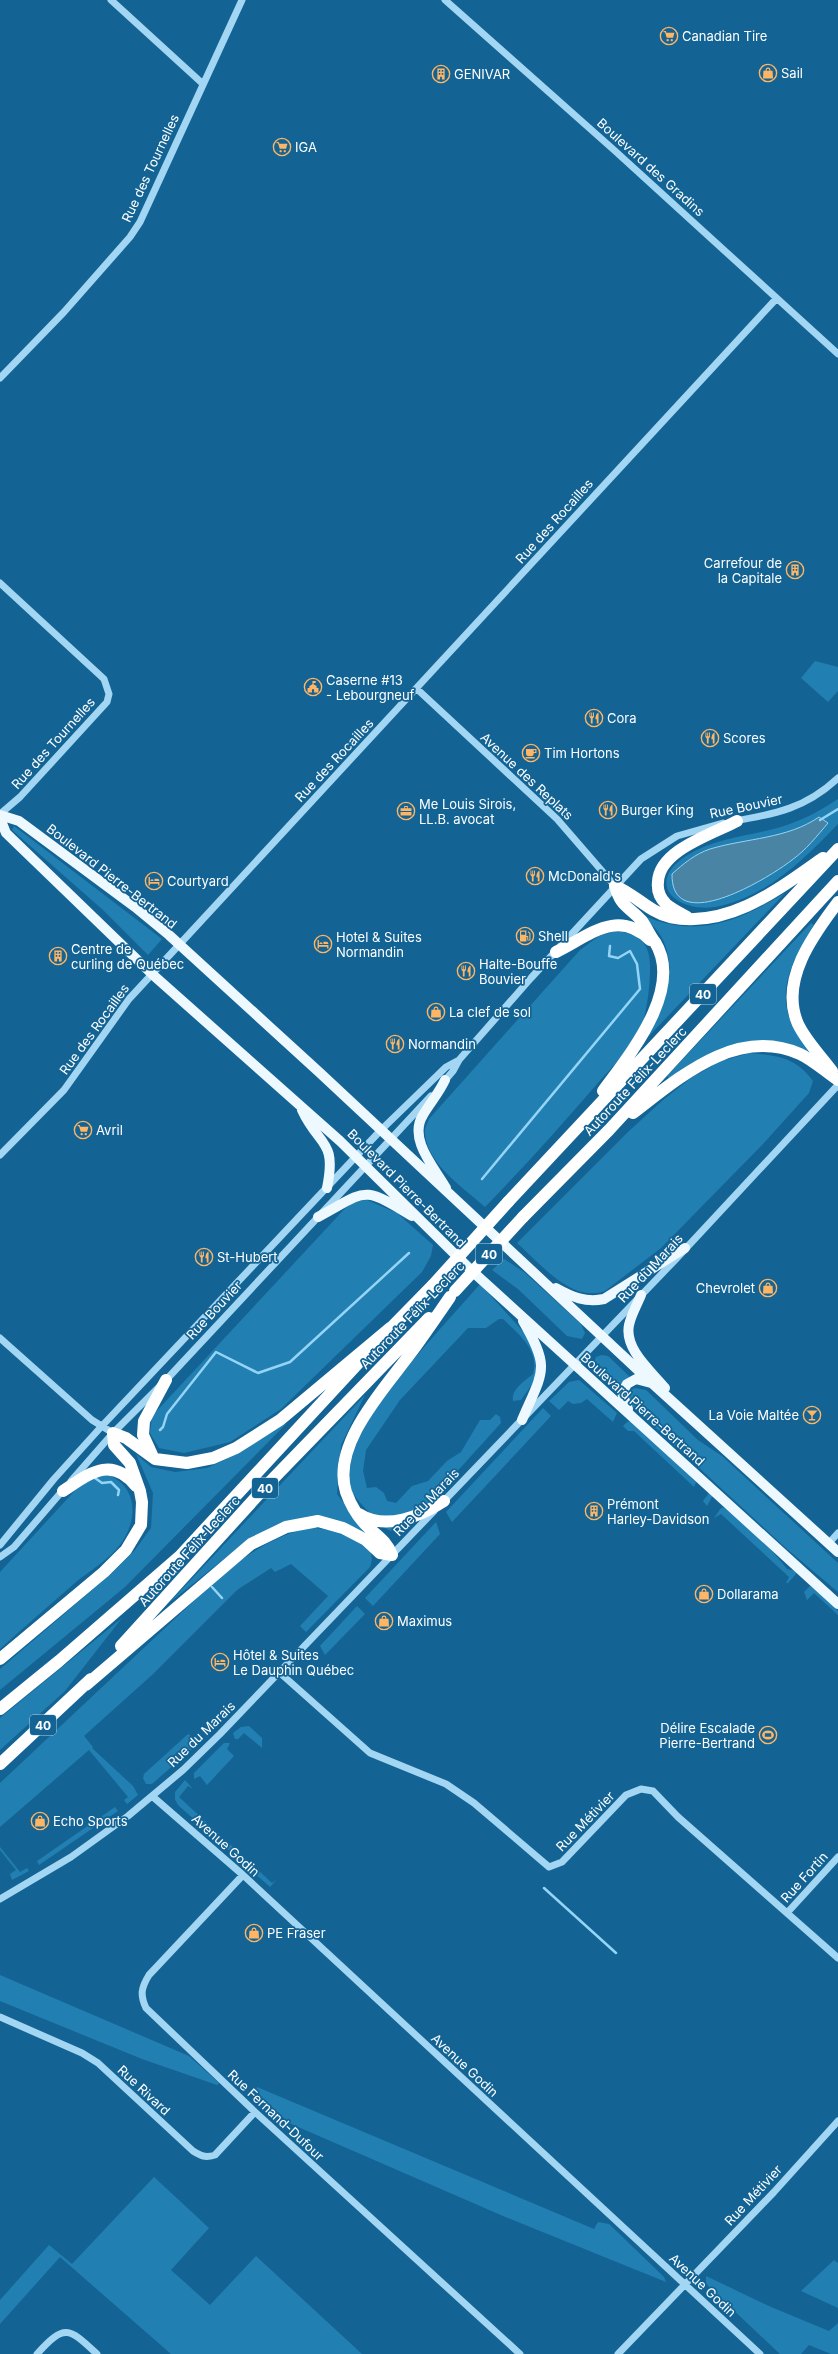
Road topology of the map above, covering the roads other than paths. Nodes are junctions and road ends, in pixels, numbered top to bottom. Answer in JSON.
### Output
{"nodes":[{"id":1,"x":111,"y":0,"type":"edge"},
{"id":2,"x":242,"y":0,"type":"edge"},
{"id":3,"x":445,"y":0,"type":"edge"},
{"id":4,"x":203,"y":84,"type":"junction"},
{"id":5,"x":776,"y":299,"type":"junction"},
{"id":6,"x":838,"y":354,"type":"edge"},
{"id":7,"x":0,"y":378,"type":"edge"},
{"id":8,"x":0,"y":583,"type":"edge"},
{"id":9,"x":417,"y":689,"type":"junction"},
{"id":10,"x":838,"y":778,"type":"edge"},
{"id":11,"x":0,"y":816,"type":"edge"},
{"id":12,"x":737,"y":821,"type":"junction"},
{"id":13,"x":838,"y":848,"type":"edge"},
{"id":14,"x":838,"y":881,"type":"edge"},
{"id":15,"x":615,"y":886,"type":"junction"},
{"id":16,"x":838,"y":902,"type":"edge"},
{"id":17,"x":688,"y":918,"type":"junction"},
{"id":18,"x":179,"y":946,"type":"junction"},
{"id":19,"x":658,"y":948,"type":"junction"},
{"id":20,"x":556,"y":952,"type":"junction"},
{"id":21,"x":152,"y":974,"type":"junction"},
{"id":22,"x":459,"y":1060,"type":"junction"},
{"id":23,"x":838,"y":1079,"type":"edge"},
{"id":24,"x":445,"y":1080,"type":"junction"},
{"id":25,"x":838,"y":1085,"type":"edge"},
{"id":26,"x":302,"y":1108,"type":"junction"},
{"id":27,"x":609,"y":1130,"type":"junction"},
{"id":28,"x":380,"y":1131,"type":"junction"},
{"id":29,"x":568,"y":1138,"type":"junction"},
{"id":30,"x":391,"y":1140,"type":"junction"},
{"id":31,"x":0,"y":1155,"type":"edge"},
{"id":32,"x":356,"y":1156,"type":"junction"},
{"id":33,"x":365,"y":1166,"type":"junction"},
{"id":34,"x":327,"y":1188,"type":"junction"},
{"id":35,"x":451,"y":1196,"type":"junction"},
{"id":36,"x":318,"y":1217,"type":"junction"},
{"id":37,"x":424,"y":1223,"type":"junction"},
{"id":38,"x":685,"y":1248,"type":"junction"},
{"id":39,"x":542,"y":1281,"type":"junction"},
{"id":40,"x":453,"y":1294,"type":"junction"},
{"id":41,"x":641,"y":1295,"type":"junction"},
{"id":42,"x":518,"y":1313,"type":"junction"},
{"id":43,"x":390,"y":1328,"type":"junction"},
{"id":44,"x":602,"y":1337,"type":"junction"},
{"id":45,"x":0,"y":1338,"type":"edge"},
{"id":46,"x":576,"y":1365,"type":"junction"},
{"id":47,"x":166,"y":1380,"type":"junction"},
{"id":48,"x":653,"y":1384,"type":"junction"},
{"id":49,"x":630,"y":1414,"type":"junction"},
{"id":50,"x":691,"y":1418,"type":"junction"},
{"id":51,"x":522,"y":1420,"type":"junction"},
{"id":52,"x":101,"y":1427,"type":"junction"},
{"id":53,"x":113,"y":1433,"type":"junction"},
{"id":54,"x":155,"y":1459,"type":"junction"},
{"id":55,"x":63,"y":1491,"type":"junction"},
{"id":56,"x":140,"y":1491,"type":"junction"},
{"id":57,"x":444,"y":1501,"type":"junction"},
{"id":58,"x":354,"y":1511,"type":"junction"},
{"id":59,"x":838,"y":1534,"type":"edge"},
{"id":60,"x":829,"y":1543,"type":"junction"},
{"id":61,"x":0,"y":1545,"type":"edge"},
{"id":62,"x":838,"y":1552,"type":"edge"},
{"id":63,"x":392,"y":1555,"type":"junction"},
{"id":64,"x":0,"y":1557,"type":"edge"},
{"id":65,"x":838,"y":1604,"type":"edge"},
{"id":66,"x":98,"y":1626,"type":"junction"},
{"id":67,"x":0,"y":1659,"type":"edge"},
{"id":68,"x":279,"y":1672,"type":"junction"},
{"id":69,"x":86,"y":1685,"type":"junction"},
{"id":70,"x":0,"y":1699,"type":"edge"},
{"id":71,"x":0,"y":1709,"type":"edge"},
{"id":72,"x":0,"y":1764,"type":"edge"},
{"id":73,"x":152,"y":1796,"type":"junction"},
{"id":74,"x":838,"y":1858,"type":"edge"},
{"id":75,"x":243,"y":1875,"type":"junction"},
{"id":76,"x":0,"y":1899,"type":"edge"},
{"id":77,"x":787,"y":1914,"type":"junction"},
{"id":78,"x":838,"y":1958,"type":"edge"},
{"id":79,"x":0,"y":2017,"type":"edge"},
{"id":80,"x":255,"y":2112,"type":"junction"},
{"id":81,"x":838,"y":2121,"type":"edge"},
{"id":82,"x":685,"y":2285,"type":"junction"},
{"id":83,"x":37,"y":2354,"type":"edge"},
{"id":84,"x":97,"y":2354,"type":"edge"},
{"id":85,"x":520,"y":2354,"type":"edge"},
{"id":86,"x":618,"y":2354,"type":"edge"},
{"id":87,"x":760,"y":2354,"type":"edge"}],
"edges":[{"from":1,"to":4,"type":"street"},
{"from":2,"to":4,"type":"street","name":"Rue des Tournelles"},
{"from":3,"to":5,"type":"street","name":"Boulevard des Gradins"},
{"from":4,"to":7,"type":"street","name":"Rue des Tournelles"},
{"from":5,"to":6,"type":"street","name":"Boulevard des Gradins"},
{"from":5,"to":9,"type":"street","name":"Rue des Rocailles"},
{"from":8,"to":11,"type":"street","name":"Rue des Tournelles"},
{"from":9,"to":15,"type":"street","name":"Avenue des Replats"},
{"from":9,"to":18,"type":"street","name":"Rue des Rocailles"},
{"from":10,"to":12,"type":"street","name":"Rue Bouvier"},
{"from":11,"to":18,"type":"main road","name":"Boulevard Pierre-Bertrand"},
{"from":11,"to":21,"type":"main road","name":"Boulevard Pierre-Bertrand"},
{"from":12,"to":15,"type":"street","name":"Rue Bouvier"},
{"from":12,"to":17,"type":"highway"},
{"from":13,"to":17,"type":"highway"},
{"from":13,"to":29,"type":"highway","name":"Autoroute Félix-Leclerc","number":"40"},
{"from":14,"to":27,"type":"highway","name":"Autoroute Félix-Leclerc","number":"40"},
{"from":15,"to":17,"type":"highway"},
{"from":15,"to":19,"type":"highway"},
{"from":15,"to":20,"type":"street","name":"Rue Bouvier"},
{"from":16,"to":23,"type":"highway"},
{"from":18,"to":21,"type":"street","name":"Rue des Rocailles"},
{"from":18,"to":28,"type":"main road","name":"Boulevard Pierre-Bertrand"},
{"from":19,"to":20,"type":"highway"},
{"from":19,"to":29,"type":"highway"},
{"from":20,"to":22,"type":"street","name":"Rue Bouvier"},
{"from":21,"to":26,"type":"main road","name":"Boulevard Pierre-Bertrand"},
{"from":21,"to":31,"type":"street","name":"Rue des Rocailles"},
{"from":22,"to":24,"type":"street","name":"Rue Bouvier"},
{"from":22,"to":28,"type":"street","name":"Rue Bouvier"},
{"from":23,"to":27,"type":"highway"},
{"from":24,"to":30,"type":"street","name":"Rue Bouvier"},
{"from":24,"to":35,"type":"main road"},
{"from":25,"to":38,"type":"street","name":"Rue du Marais"},
{"from":26,"to":32,"type":"main road","name":"Boulevard Pierre-Bertrand"},
{"from":26,"to":34,"type":"main road"},
{"from":27,"to":40,"type":"highway","name":"Autoroute Félix-Leclerc","number":"40","bridge":true},
{"from":28,"to":30,"type":"main road","name":"Boulevard Pierre-Bertrand"},
{"from":28,"to":32,"type":"street","name":"Rue Bouvier"},
{"from":29,"to":43,"type":"highway","name":"Autoroute Félix-Leclerc","number":"40","bridge":true},
{"from":30,"to":33,"type":"street","name":"Rue Bouvier"},
{"from":30,"to":35,"type":"main road","name":"Boulevard Pierre-Bertrand"},
{"from":32,"to":33,"type":"main road","name":"Boulevard Pierre-Bertrand"},
{"from":32,"to":34,"type":"street","name":"Rue Bouvier"},
{"from":33,"to":36,"type":"street","name":"Rue Bouvier"},
{"from":33,"to":37,"type":"main road","name":"Boulevard Pierre-Bertrand"},
{"from":34,"to":52,"type":"street","name":"Rue Bouvier"},
{"from":35,"to":39,"type":"main road","name":"Boulevard Pierre-Bertrand"},
{"from":36,"to":37,"type":"main road"},
{"from":36,"to":47,"type":"street","name":"Rue Bouvier"},
{"from":37,"to":42,"type":"main road","name":"Boulevard Pierre-Bertrand"},
{"from":38,"to":39,"type":"main road"},
{"from":38,"to":41,"type":"street","name":"Rue du Marais"},
{"from":39,"to":44,"type":"main road","name":"Boulevard Pierre-Bertrand"},
{"from":40,"to":58,"type":"highway"},
{"from":40,"to":69,"type":"highway","name":"Autoroute Félix-Leclerc","number":"40"},
{"from":41,"to":44,"type":"street","name":"Rue du Marais"},
{"from":41,"to":50,"type":"main road"},
{"from":42,"to":46,"type":"main road","name":"Boulevard Pierre-Bertrand"},
{"from":42,"to":51,"type":"main road"},
{"from":43,"to":54,"type":"highway"},
{"from":43,"to":66,"type":"highway","name":"Autoroute Félix-Leclerc","number":"40"},
{"from":44,"to":46,"type":"street","name":"Rue du Marais"},
{"from":44,"to":48,"type":"main road","name":"Boulevard Pierre-Bertrand"},
{"from":45,"to":52,"type":"street"},
{"from":46,"to":49,"type":"main road","name":"Boulevard Pierre-Bertrand"},
{"from":46,"to":51,"type":"street","name":"Rue du Marais"},
{"from":47,"to":53,"type":"street","name":"Rue Bouvier"},
{"from":47,"to":54,"type":"highway"},
{"from":48,"to":49,"type":"main road"},
{"from":48,"to":50,"type":"main road","name":"Boulevard Pierre-Bertrand"},
{"from":49,"to":65,"type":"main road","name":"Boulevard Pierre-Bertrand"},
{"from":50,"to":60,"type":"main road","name":"Boulevard Pierre-Bertrand"},
{"from":51,"to":57,"type":"street","name":"Rue du Marais"},
{"from":52,"to":53,"type":"street"},
{"from":52,"to":61,"type":"street","name":"Rue Bouvier"},
{"from":53,"to":54,"type":"highway"},
{"from":53,"to":55,"type":"street","name":"Rue Bouvier"},
{"from":53,"to":56,"type":"highway"},
{"from":55,"to":56,"type":"highway"},
{"from":55,"to":64,"type":"street","name":"Rue Bouvier"},
{"from":56,"to":67,"type":"highway"},
{"from":57,"to":58,"type":"highway"},
{"from":57,"to":63,"type":"street","name":"Rue du Marais"},
{"from":58,"to":63,"type":"highway"},
{"from":59,"to":60,"type":"street"},
{"from":60,"to":62,"type":"main road","name":"Boulevard Pierre-Bertrand"},
{"from":63,"to":68,"type":"street","name":"Rue du Marais"},
{"from":63,"to":69,"type":"highway"},
{"from":66,"to":70,"type":"highway"},
{"from":66,"to":71,"type":"highway","name":"Autoroute Félix-Leclerc","number":"40"},
{"from":68,"to":73,"type":"street","name":"Rue du Marais"},
{"from":68,"to":77,"type":"street","name":"Rue Métivier"},
{"from":69,"to":72,"type":"highway","name":"Autoroute Félix-Leclerc","number":"40"},
{"from":73,"to":75,"type":"street","name":"Avenue Godin"},
{"from":73,"to":76,"type":"street","name":"Rue du Marais"},
{"from":74,"to":77,"type":"street","name":"Rue Fortin"},
{"from":75,"to":80,"type":"street","name":"Rue Fernand-Dufour"},
{"from":75,"to":82,"type":"street","name":"Avenue Godin"},
{"from":77,"to":78,"type":"street","name":"Rue Métivier"},
{"from":79,"to":80,"type":"street","name":"Rue Rivard"},
{"from":80,"to":85,"type":"street","name":"Rue Fernand-Dufour"},
{"from":81,"to":82,"type":"street","name":"Rue Métivier"},
{"from":82,"to":86,"type":"street"},
{"from":82,"to":87,"type":"street","name":"Avenue Godin"},
{"from":83,"to":84,"type":"street"}]}
